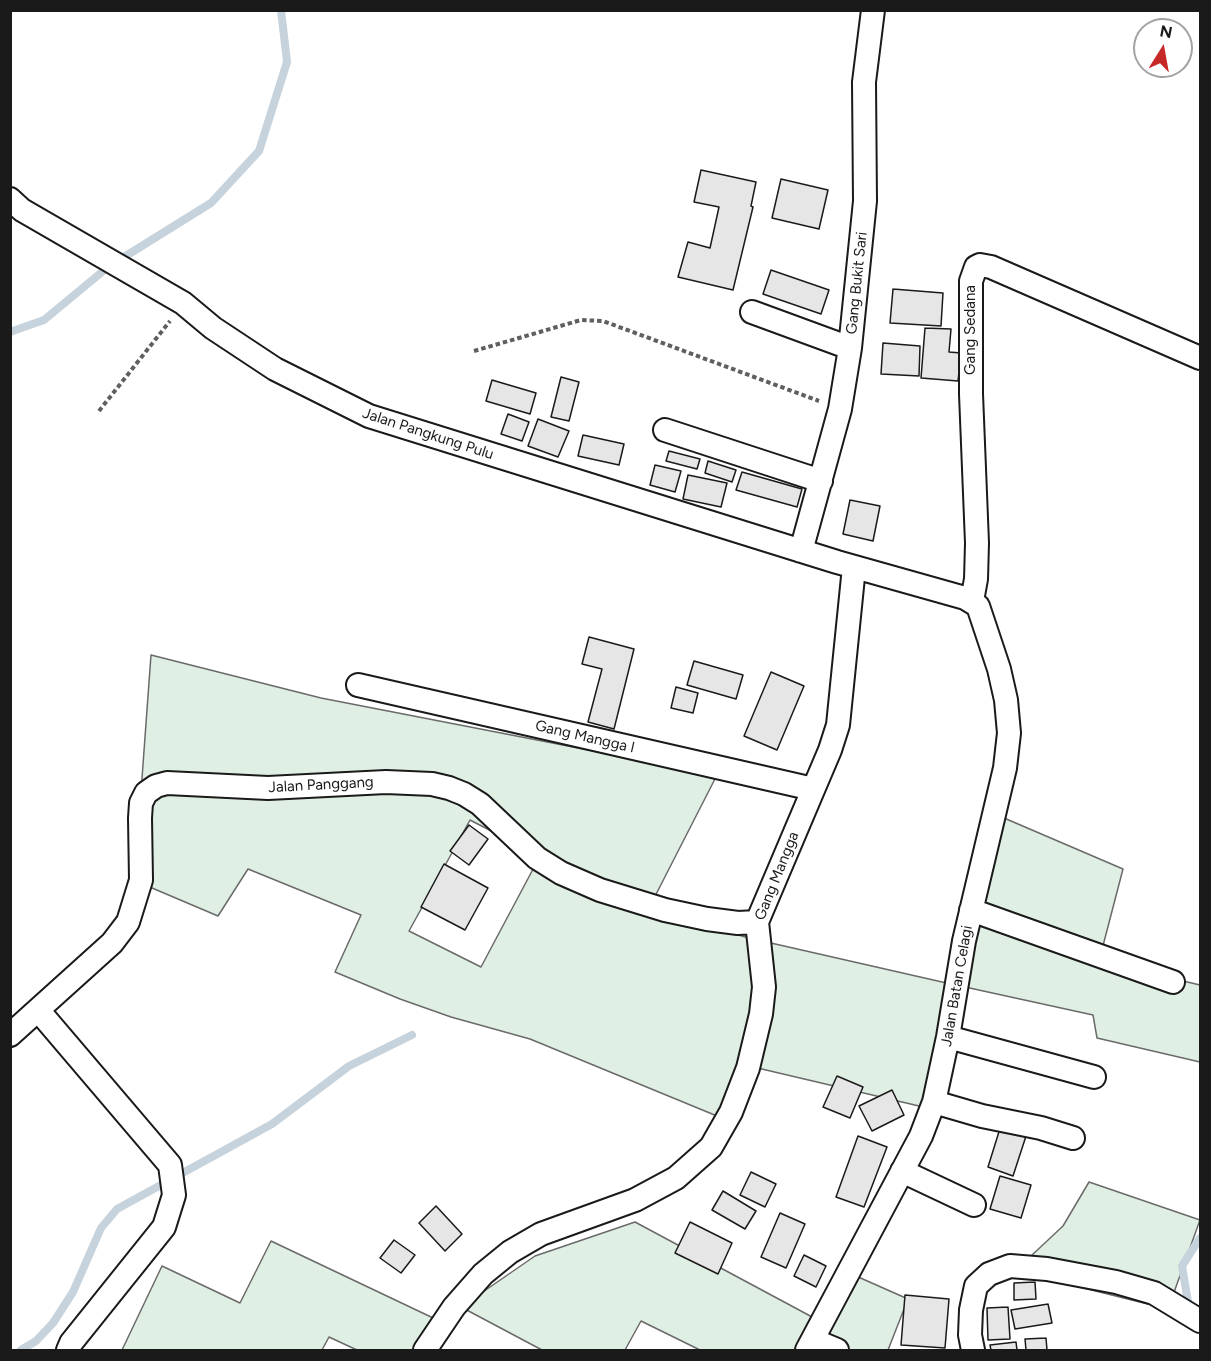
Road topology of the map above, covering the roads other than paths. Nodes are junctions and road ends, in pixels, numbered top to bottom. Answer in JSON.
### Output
{"nodes":[{"id":1,"x":873,"y":10,"type":"edge"},
{"id":2,"x":10,"y":199,"type":"edge"},
{"id":3,"x":752,"y":312,"type":"dead end"},
{"id":4,"x":850,"y":348,"type":"junction"},
{"id":5,"x":1200,"y":358,"type":"edge"},
{"id":6,"x":665,"y":430,"type":"dead end"},
{"id":7,"x":821,"y":481,"type":"junction"},
{"id":8,"x":801,"y":551,"type":"junction"},
{"id":9,"x":854,"y":567,"type":"junction"},
{"id":10,"x":972,"y":602,"type":"junction"},
{"id":11,"x":357,"y":685,"type":"dead end"},
{"id":12,"x":813,"y":789,"type":"junction"},
{"id":13,"x":971,"y":910,"type":"junction"},
{"id":14,"x":757,"y":922,"type":"junction"},
{"id":15,"x":1173,"y":982,"type":"dead end"},
{"id":16,"x":38,"y":1010,"type":"junction"},
{"id":17,"x":10,"y":1035,"type":"edge"},
{"id":18,"x":948,"y":1037,"type":"junction"},
{"id":19,"x":1094,"y":1077,"type":"dead end"},
{"id":20,"x":934,"y":1102,"type":"junction"},
{"id":21,"x":1073,"y":1138,"type":"dead end"},
{"id":22,"x":902,"y":1171,"type":"junction"},
{"id":23,"x":974,"y":1205,"type":"dead end"},
{"id":24,"x":1200,"y":1321,"type":"edge"},
{"id":25,"x":810,"y":1345,"type":"edge"},
{"id":26,"x":68,"y":1350,"type":"edge"},
{"id":27,"x":425,"y":1350,"type":"edge"},
{"id":28,"x":837,"y":1350,"type":"edge"},
{"id":29,"x":973,"y":1350,"type":"edge"}],
"edges":[{"from":1,"to":4,"type":"street","name":"Gang Bukit Sari"},
{"from":2,"to":8,"type":"street","name":"Jalan Pangkung Pulu"},
{"from":3,"to":4,"type":"street"},
{"from":4,"to":7,"type":"street","name":"Gang Bukit Sari"},
{"from":5,"to":10,"type":"street","name":"Gang Sedana"},
{"from":6,"to":7,"type":"street"},
{"from":7,"to":8,"type":"street","name":"Gang Bukit Sari"},
{"from":8,"to":9,"type":"street","name":"Jalan Pangkung Pulu"},
{"from":9,"to":10,"type":"street","name":"Jalan Pangkung Pulu"},
{"from":9,"to":12,"type":"street","name":"Gang Mangga"},
{"from":10,"to":13,"type":"street","name":"Jalan Batan Celagi"},
{"from":11,"to":12,"type":"street","name":"Gang Mangga I"},
{"from":12,"to":14,"type":"street","name":"Gang Mangga"},
{"from":13,"to":15,"type":"street"},
{"from":13,"to":18,"type":"street","name":"Jalan Batan Celagi"},
{"from":14,"to":16,"type":"street","name":"Jalan Panggang"},
{"from":14,"to":27,"type":"street","name":"Gang Mangga"},
{"from":16,"to":17,"type":"street","name":"Jalan Panggang"},
{"from":16,"to":26,"type":"street"},
{"from":18,"to":19,"type":"street"},
{"from":18,"to":20,"type":"street","name":"Jalan Batan Celagi"},
{"from":20,"to":21,"type":"street"},
{"from":20,"to":22,"type":"street","name":"Jalan Batan Celagi"},
{"from":22,"to":23,"type":"street"},
{"from":22,"to":25,"type":"street","name":"Jalan Batan Celagi"},
{"from":24,"to":29,"type":"street"},
{"from":25,"to":28,"type":"street"}]}
